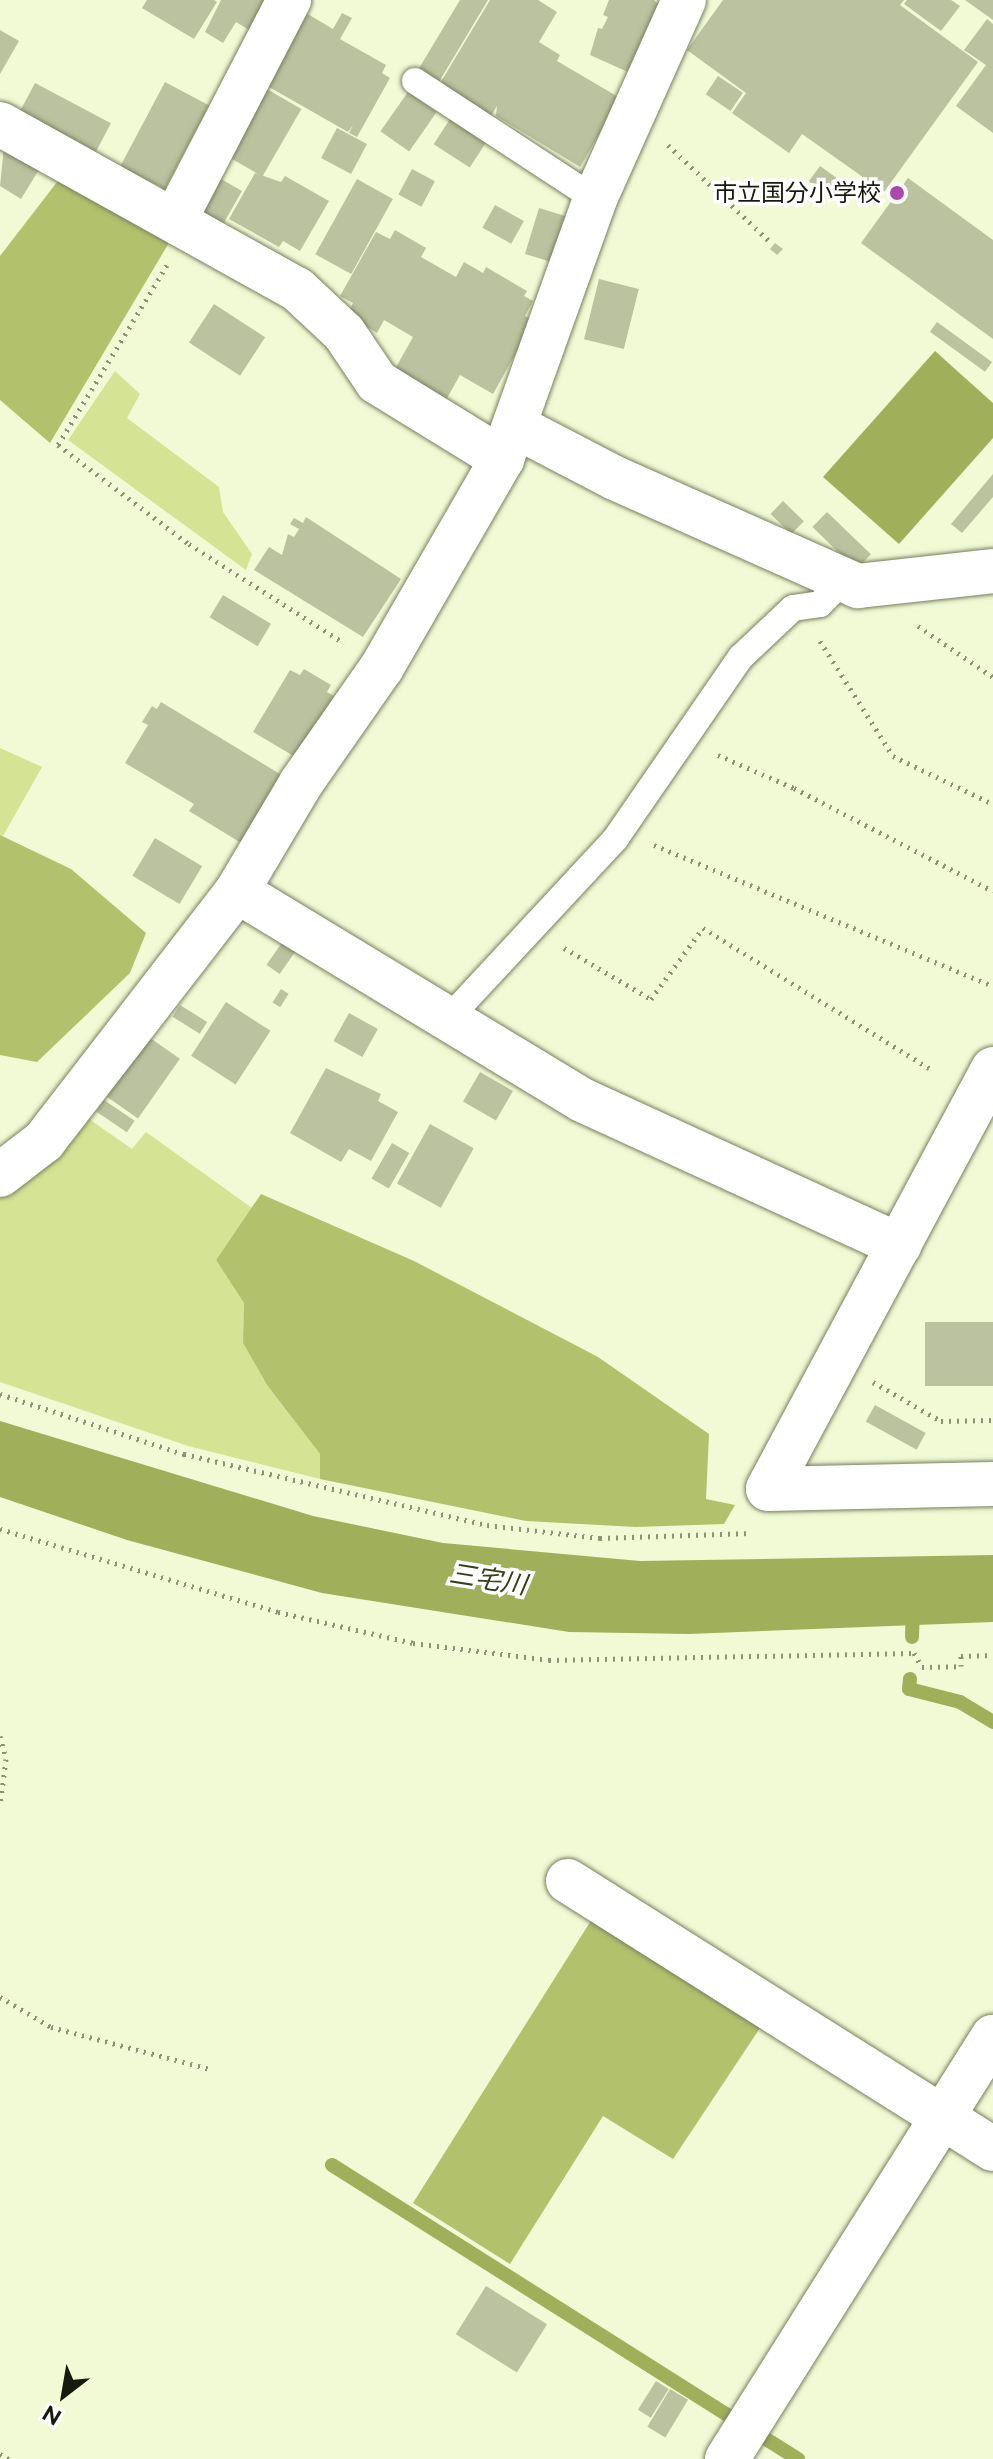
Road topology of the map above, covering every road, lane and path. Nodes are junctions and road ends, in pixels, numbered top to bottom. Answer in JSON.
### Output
{"nodes":[{"id":1,"x":289,"y":0,"type":"edge"},
{"id":2,"x":684,"y":0,"type":"edge"},
{"id":3,"x":415,"y":81,"type":"dead end"},
{"id":4,"x":633,"y":112,"type":"junction"},
{"id":5,"x":0,"y":124,"type":"edge"},
{"id":6,"x":595,"y":199,"type":"junction"},
{"id":7,"x":183,"y":222,"type":"junction"},
{"id":8,"x":769,"y":241,"type":"dead end"},
{"id":9,"x":508,"y":442,"type":"junction"},
{"id":10,"x":993,"y":571,"type":"edge"},
{"id":11,"x":841,"y":590,"type":"junction"},
{"id":12,"x":382,"y":667,"type":"junction"},
{"id":13,"x":993,"y":677,"type":"edge"},
{"id":14,"x":685,"y":741,"type":"junction"},
{"id":15,"x":993,"y":804,"type":"edge"},
{"id":16,"x":621,"y":831,"type":"junction"},
{"id":17,"x":237,"y":891,"type":"junction"},
{"id":18,"x":993,"y":891,"type":"edge"},
{"id":19,"x":531,"y":929,"type":"junction"},
{"id":20,"x":993,"y":986,"type":"edge"},
{"id":21,"x":448,"y":1019,"type":"junction"},
{"id":22,"x":929,"y":1068,"type":"dead end"},
{"id":23,"x":993,"y":1069,"type":"edge"},
{"id":24,"x":0,"y":1175,"type":"edge"},
{"id":25,"x":899,"y":1245,"type":"junction"},
{"id":26,"x":837,"y":1362,"type":"junction"},
{"id":27,"x":0,"y":1394,"type":"edge"},
{"id":28,"x":993,"y":1420,"type":"edge"},
{"id":29,"x":993,"y":1484,"type":"edge"},
{"id":30,"x":0,"y":1529,"type":"edge"},
{"id":31,"x":760,"y":1533,"type":"dead end"},
{"id":32,"x":993,"y":1655,"type":"edge"},
{"id":33,"x":0,"y":1736,"type":"edge"},
{"id":34,"x":0,"y":1806,"type":"edge"},
{"id":35,"x":568,"y":1881,"type":"dead end"},
{"id":36,"x":0,"y":1997,"type":"edge"},
{"id":37,"x":993,"y":2037,"type":"edge"},
{"id":38,"x":210,"y":2069,"type":"dead end"},
{"id":39,"x":942,"y":2117,"type":"junction"},
{"id":40,"x":993,"y":2149,"type":"edge"},
{"id":41,"x":0,"y":2454,"type":"edge"},
{"id":42,"x":9,"y":2459,"type":"edge"},
{"id":43,"x":727,"y":2459,"type":"edge"}],
"edges":[{"from":1,"to":7,"type":"street"},
{"from":2,"to":4,"type":"street"},
{"from":3,"to":6,"type":"lane"},
{"from":4,"to":6,"type":"street"},
{"from":4,"to":8,"type":"path"},
{"from":5,"to":7,"type":"street"},
{"from":6,"to":9,"type":"street"},
{"from":7,"to":9,"type":"street"},
{"from":7,"to":12,"type":"path"},
{"from":9,"to":11,"type":"street"},
{"from":9,"to":12,"type":"street"},
{"from":10,"to":11,"type":"street"},
{"from":11,"to":13,"type":"path"},
{"from":11,"to":14,"type":"lane"},
{"from":11,"to":15,"type":"path"},
{"from":12,"to":17,"type":"street"},
{"from":14,"to":16,"type":"lane"},
{"from":14,"to":18,"type":"path"},
{"from":16,"to":19,"type":"lane"},
{"from":16,"to":20,"type":"path"},
{"from":17,"to":21,"type":"street"},
{"from":17,"to":24,"type":"street"},
{"from":19,"to":21,"type":"lane"},
{"from":19,"to":22,"type":"path"},
{"from":21,"to":25,"type":"street"},
{"from":23,"to":25,"type":"street"},
{"from":25,"to":26,"type":"street"},
{"from":26,"to":28,"type":"path"},
{"from":26,"to":29,"type":"street"},
{"from":27,"to":31,"type":"path"},
{"from":30,"to":32,"type":"path"},
{"from":33,"to":34,"type":"path"},
{"from":35,"to":39,"type":"street"},
{"from":36,"to":38,"type":"path"},
{"from":37,"to":39,"type":"street"},
{"from":39,"to":40,"type":"street"},
{"from":39,"to":43,"type":"street"},
{"from":41,"to":42,"type":"path"}]}
